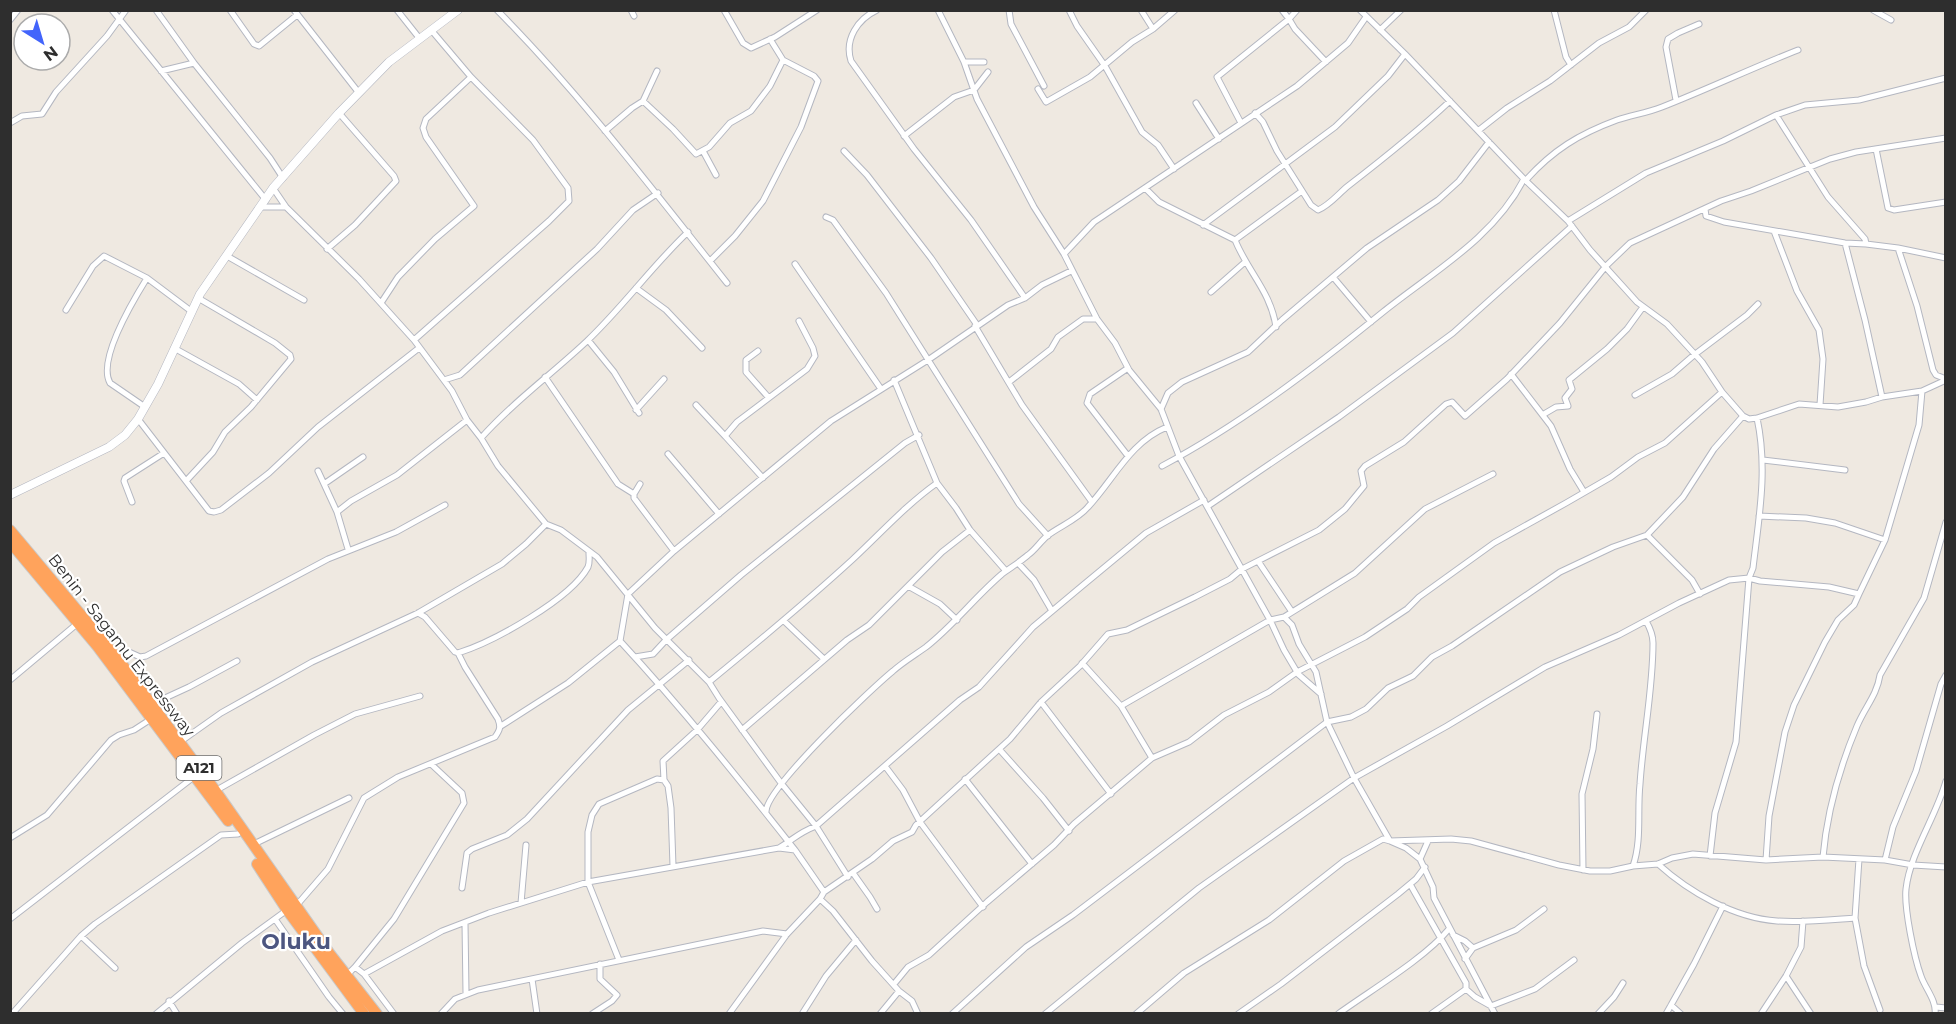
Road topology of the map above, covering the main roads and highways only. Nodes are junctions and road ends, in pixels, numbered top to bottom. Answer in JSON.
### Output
{"nodes":[{"id":1,"x":10,"y":530,"type":"edge"},
{"id":2,"x":10,"y":542,"type":"edge"},
{"id":3,"x":100,"y":643,"type":"junction"},
{"id":4,"x":212,"y":793,"type":"junction"},
{"id":5,"x":292,"y":908,"type":"junction"},
{"id":6,"x":364,"y":1014,"type":"edge"},
{"id":7,"x":377,"y":1014,"type":"edge"}],
"edges":[{"from":1,"to":3,"type":"highway","name":"Benin - Sagamu Expressway","number":"A121"},
{"from":2,"to":3,"type":"highway","number":"A121"},
{"from":3,"to":4,"type":"highway","number":"A121"},
{"from":3,"to":4,"type":"highway","name":"Benin - Sagamu Expressway","number":"A121"},
{"from":4,"to":5,"type":"highway","name":"Benin - Sagamu Expressway","number":"A121"},
{"from":4,"to":5,"type":"highway","number":"A121"},
{"from":5,"to":6,"type":"highway","number":"A121"},
{"from":5,"to":7,"type":"highway","name":"Benin - Sagamu Expressway","number":"A121"}]}
